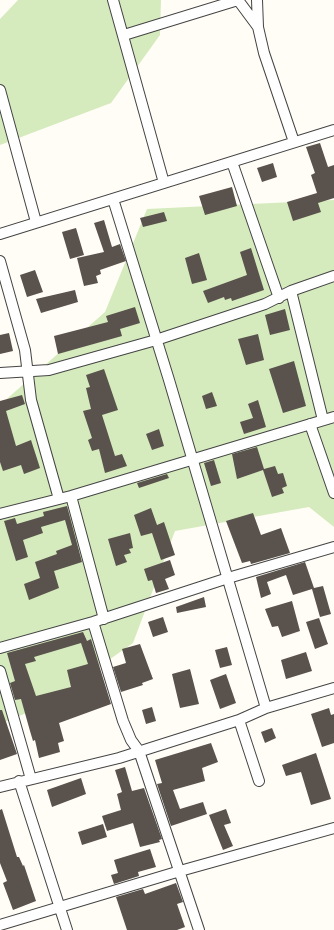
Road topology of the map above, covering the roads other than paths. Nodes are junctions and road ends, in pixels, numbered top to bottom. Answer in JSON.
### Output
{"nodes":[{"id":1,"x":113,"y":0,"type":"edge"},
{"id":2,"x":238,"y":0,"type":"edge"},
{"id":3,"x":257,"y":0,"type":"edge"},
{"id":4,"x":258,"y":27,"type":"junction"},
{"id":5,"x":124,"y":35,"type":"junction"},
{"id":6,"x":0,"y":90,"type":"edge"},
{"id":7,"x":334,"y":130,"type":"edge"},
{"id":8,"x":294,"y":142,"type":"junction"},
{"id":9,"x":232,"y":162,"type":"junction"},
{"id":10,"x":164,"y":183,"type":"junction"},
{"id":11,"x":113,"y":199,"type":"junction"},
{"id":12,"x":36,"y":222,"type":"junction"},
{"id":13,"x":0,"y":234,"type":"edge"},
{"id":14,"x":0,"y":261,"type":"edge"},
{"id":15,"x":334,"y":276,"type":"edge"},
{"id":16,"x":291,"y":291,"type":"junction"},
{"id":17,"x":279,"y":298,"type":"junction"},
{"id":18,"x":156,"y":340,"type":"junction"},
{"id":19,"x":28,"y":372,"type":"junction"},
{"id":20,"x":0,"y":373,"type":"edge"},
{"id":21,"x":334,"y":417,"type":"edge"},
{"id":22,"x":323,"y":420,"type":"junction"},
{"id":23,"x":310,"y":424,"type":"junction"},
{"id":24,"x":192,"y":460,"type":"junction"},
{"id":25,"x":334,"y":493,"type":"edge"},
{"id":26,"x":71,"y":496,"type":"junction"},
{"id":27,"x":59,"y":499,"type":"junction"},
{"id":28,"x":0,"y":514,"type":"edge"},
{"id":29,"x":334,"y":547,"type":"edge"},
{"id":30,"x":228,"y":578,"type":"junction"},
{"id":31,"x":104,"y":619,"type":"junction"},
{"id":32,"x":94,"y":622,"type":"junction"},
{"id":33,"x":0,"y":648,"type":"edge"},
{"id":34,"x":0,"y":671,"type":"edge"},
{"id":35,"x":334,"y":688,"type":"edge"},
{"id":36,"x":266,"y":708,"type":"junction"},
{"id":37,"x":239,"y":720,"type":"junction"},
{"id":38,"x":139,"y":751,"type":"junction"},
{"id":39,"x":31,"y":779,"type":"junction"},
{"id":40,"x":20,"y":781,"type":"junction"},
{"id":41,"x":259,"y":781,"type":"dead end"},
{"id":42,"x":0,"y":787,"type":"edge"},
{"id":43,"x":334,"y":828,"type":"edge"},
{"id":44,"x":180,"y":871,"type":"junction"},
{"id":45,"x":60,"y":907,"type":"junction"},
{"id":46,"x":0,"y":924,"type":"edge"},
{"id":47,"x":67,"y":930,"type":"edge"},
{"id":48,"x":199,"y":930,"type":"edge"}],
"edges":[{"from":1,"to":5,"type":"street"},
{"from":2,"to":4,"type":"street"},
{"from":2,"to":5,"type":"street"},
{"from":3,"to":4,"type":"street"},
{"from":4,"to":8,"type":"street"},
{"from":5,"to":10,"type":"street"},
{"from":6,"to":12,"type":"street"},
{"from":7,"to":8,"type":"street"},
{"from":8,"to":9,"type":"street"},
{"from":9,"to":10,"type":"street"},
{"from":9,"to":17,"type":"street"},
{"from":10,"to":11,"type":"street"},
{"from":11,"to":12,"type":"street"},
{"from":11,"to":18,"type":"street"},
{"from":12,"to":13,"type":"street"},
{"from":14,"to":19,"type":"street"},
{"from":15,"to":16,"type":"street"},
{"from":16,"to":17,"type":"street"},
{"from":16,"to":22,"type":"street"},
{"from":17,"to":18,"type":"street"},
{"from":18,"to":19,"type":"street"},
{"from":18,"to":24,"type":"street"},
{"from":19,"to":20,"type":"street"},
{"from":19,"to":27,"type":"street"},
{"from":21,"to":22,"type":"street"},
{"from":22,"to":23,"type":"street"},
{"from":23,"to":24,"type":"street"},
{"from":23,"to":25,"type":"street"},
{"from":24,"to":26,"type":"street"},
{"from":24,"to":30,"type":"street"},
{"from":26,"to":27,"type":"street"},
{"from":26,"to":31,"type":"street"},
{"from":27,"to":28,"type":"street"},
{"from":29,"to":30,"type":"street"},
{"from":30,"to":31,"type":"street"},
{"from":30,"to":36,"type":"street"},
{"from":31,"to":32,"type":"street"},
{"from":32,"to":33,"type":"street"},
{"from":32,"to":38,"type":"street"},
{"from":34,"to":39,"type":"street"},
{"from":35,"to":36,"type":"street"},
{"from":36,"to":37,"type":"street"},
{"from":37,"to":38,"type":"street"},
{"from":37,"to":41,"type":"street"},
{"from":38,"to":39,"type":"street"},
{"from":38,"to":44,"type":"street"},
{"from":39,"to":40,"type":"street"},
{"from":40,"to":42,"type":"street"},
{"from":40,"to":45,"type":"street"},
{"from":43,"to":44,"type":"street"},
{"from":44,"to":45,"type":"street"},
{"from":44,"to":48,"type":"street"},
{"from":45,"to":46,"type":"street"},
{"from":45,"to":47,"type":"street"}]}
